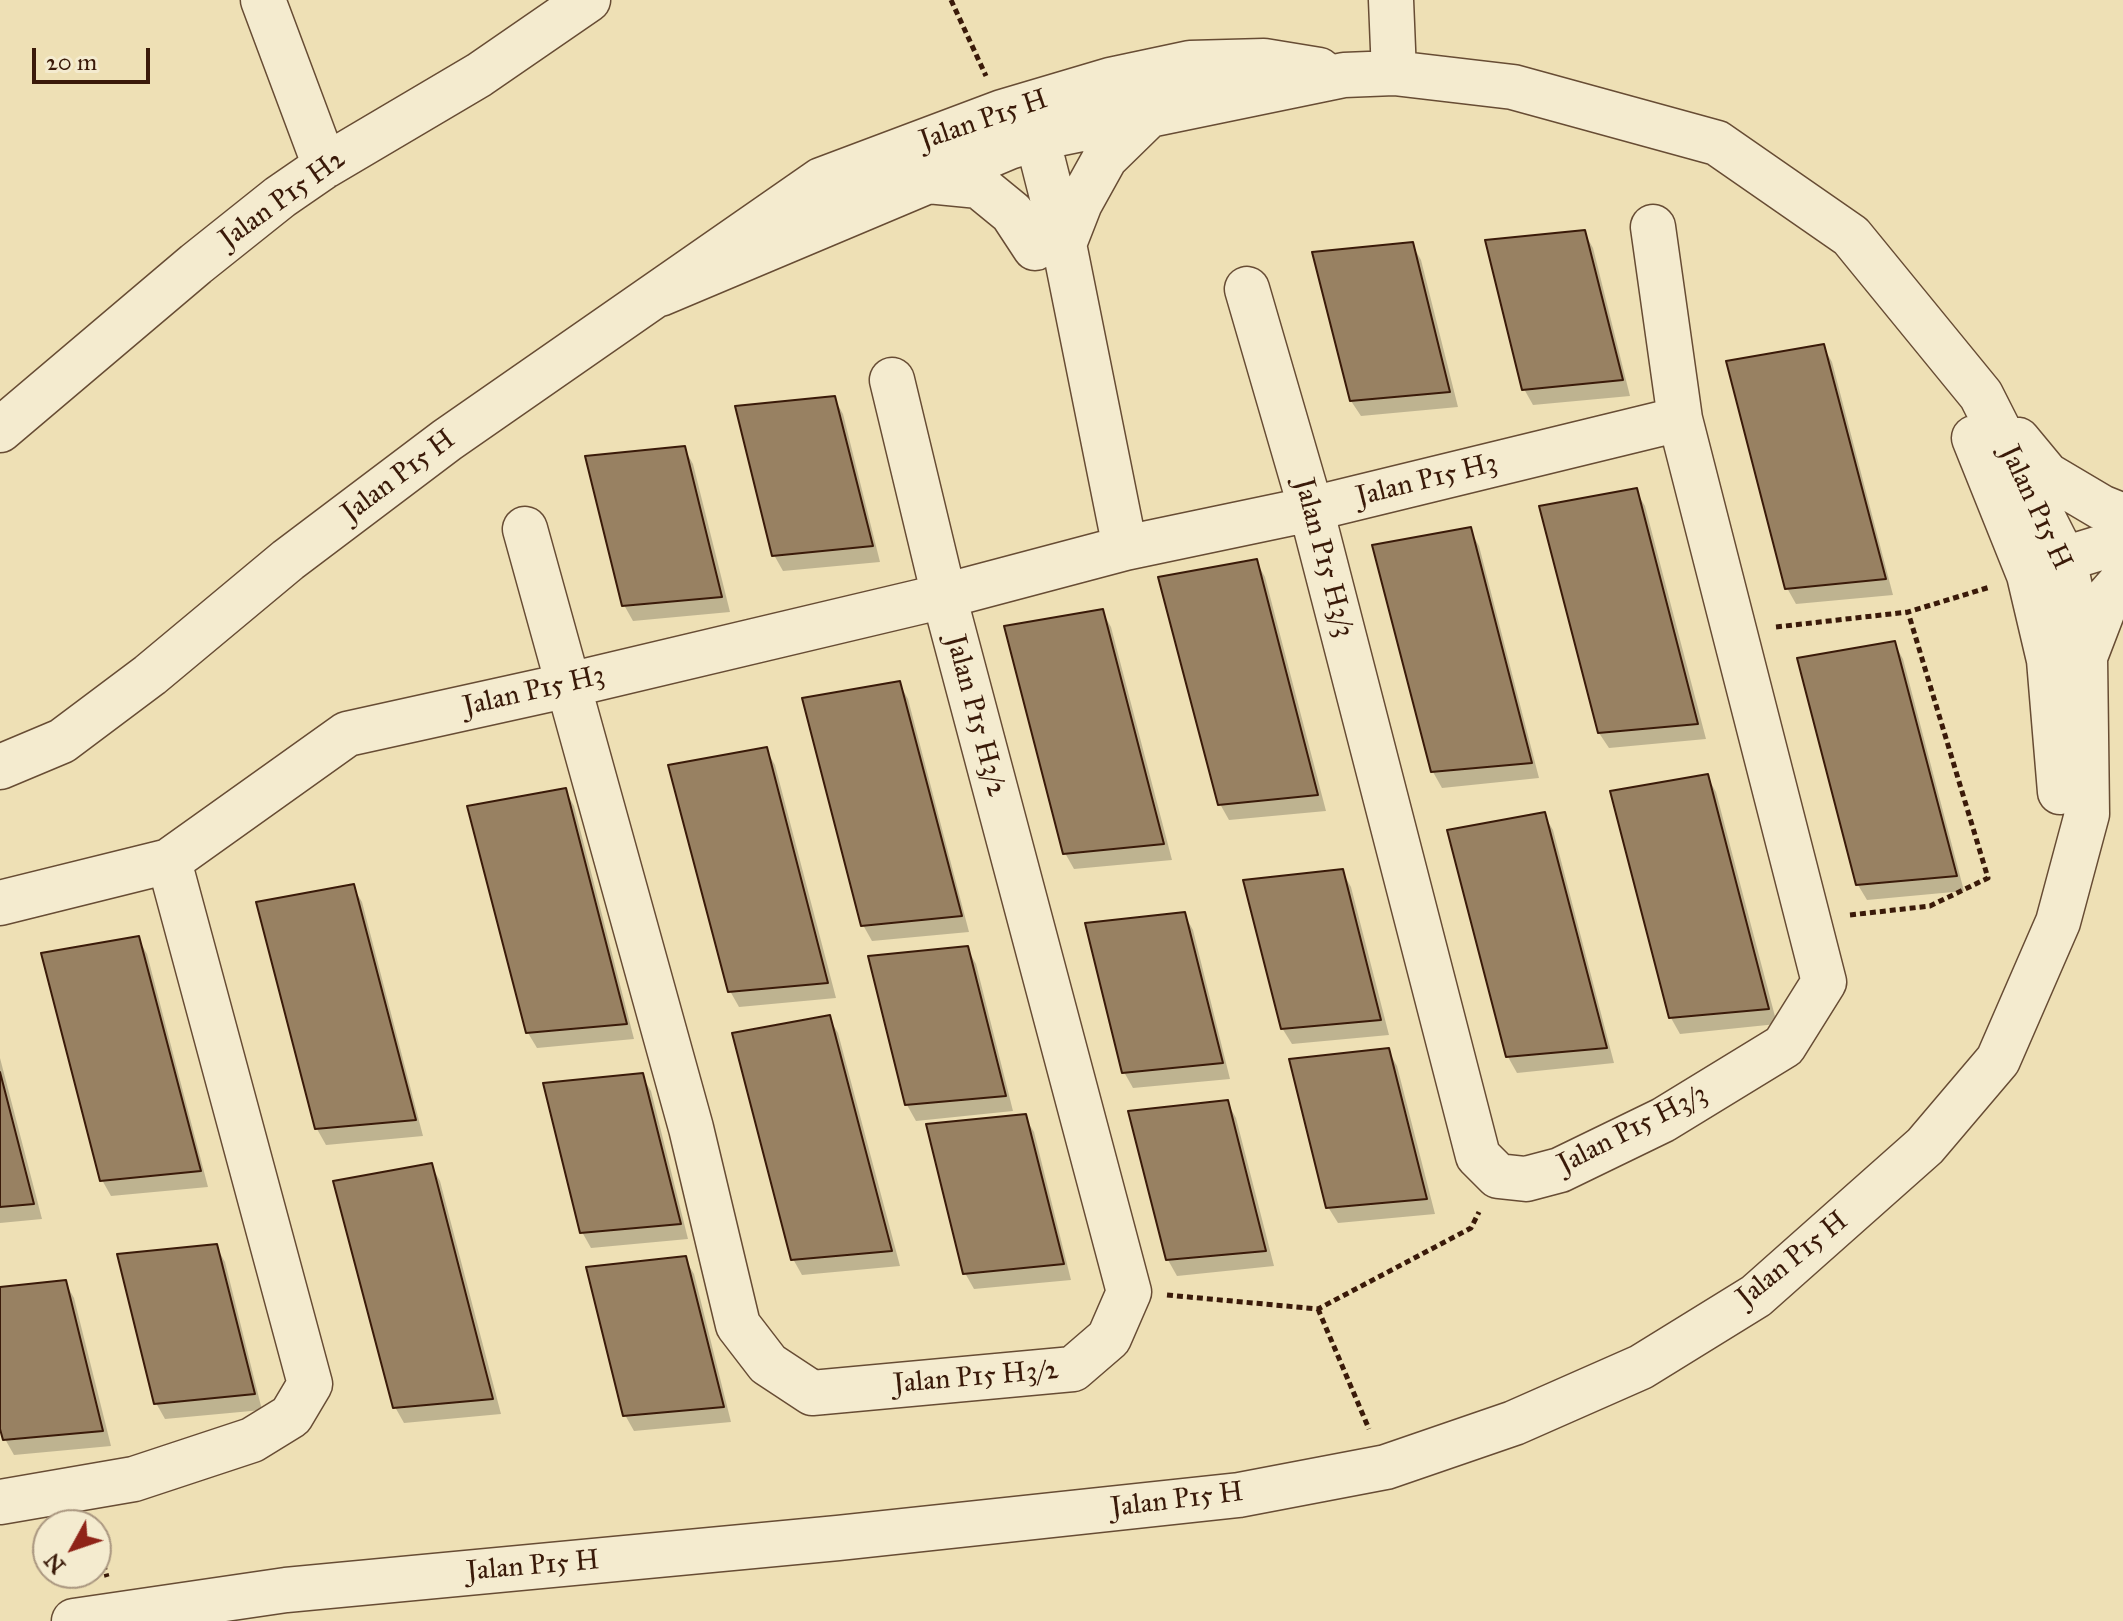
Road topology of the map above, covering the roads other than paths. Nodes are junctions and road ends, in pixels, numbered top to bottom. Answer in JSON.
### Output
{"nodes":[{"id":1,"x":263,"y":0,"type":"edge"},
{"id":2,"x":588,"y":0,"type":"edge"},
{"id":3,"x":1391,"y":0,"type":"edge"},
{"id":4,"x":1394,"y":73,"type":"junction"},
{"id":5,"x":1344,"y":75,"type":"junction"},
{"id":6,"x":1148,"y":116,"type":"junction"},
{"id":7,"x":1020,"y":125,"type":"junction"},
{"id":8,"x":325,"y":166,"type":"junction"},
{"id":9,"x":928,"y":181,"type":"junction"},
{"id":10,"x":1653,"y":227,"type":"dead end"},
{"id":11,"x":1851,"y":236,"type":"junction"},
{"id":12,"x":1049,"y":246,"type":"junction"},
{"id":13,"x":1247,"y":289,"type":"dead end"},
{"id":14,"x":660,"y":294,"type":"junction"},
{"id":15,"x":892,"y":380,"type":"dead end"},
{"id":16,"x":1981,"y":395,"type":"junction"},
{"id":17,"x":1680,"y":419,"type":"junction"},
{"id":18,"x":0,"y":430,"type":"edge"},
{"id":19,"x":1311,"y":509,"type":"junction"},
{"id":20,"x":2123,"y":516,"type":"edge"},
{"id":21,"x":525,"y":529,"type":"dead end"},
{"id":22,"x":2123,"y":541,"type":"edge"},
{"id":23,"x":1113,"y":551,"type":"junction"},
{"id":24,"x":2046,"y":567,"type":"junction"},
{"id":25,"x":2123,"y":580,"type":"edge"},
{"id":26,"x":944,"y":596,"type":"junction"},
{"id":27,"x":2067,"y":659,"type":"junction"},
{"id":28,"x":150,"y":675,"type":"junction"},
{"id":29,"x":569,"y":685,"type":"junction"},
{"id":30,"x":0,"y":735,"type":"edge"},
{"id":31,"x":0,"y":767,"type":"edge"},
{"id":32,"x":169,"y":861,"type":"junction"},
{"id":33,"x":0,"y":903,"type":"edge"},
{"id":34,"x":0,"y":1502,"type":"edge"},
{"id":35,"x":74,"y":1621,"type":"edge"}],
"edges":[{"from":1,"to":8,"type":"street"},
{"from":2,"to":8,"type":"street","name":"Jalan P15 H2"},
{"from":3,"to":4,"type":"street"},
{"from":4,"to":5,"type":"street","name":"Jalan P15 H"},
{"from":4,"to":11,"type":"street","name":"Jalan P15 H"},
{"from":5,"to":6,"type":"street","name":"Jalan P15 H"},
{"from":5,"to":7,"type":"street","name":"Jalan P15 H"},
{"from":6,"to":7,"type":"street","name":"Jalan P15 H"},
{"from":6,"to":12,"type":"street"},
{"from":7,"to":9,"type":"street","name":"Jalan P15 H"},
{"from":7,"to":12,"type":"street"},
{"from":7,"to":14,"type":"street","name":"Jalan P15 H"},
{"from":8,"to":18,"type":"street","name":"Jalan P15 H2"},
{"from":9,"to":12,"type":"street"},
{"from":9,"to":14,"type":"street","name":"Jalan P15 H"},
{"from":10,"to":17,"type":"street","name":"Jalan P15 H3/3"},
{"from":11,"to":16,"type":"street","name":"Jalan P15 H"},
{"from":11,"to":24,"type":"street","name":"Jalan P15 H"},
{"from":12,"to":23,"type":"street"},
{"from":13,"to":19,"type":"street","name":"Jalan P15 H3/3"},
{"from":14,"to":28,"type":"street","name":"Jalan P15 H"},
{"from":15,"to":26,"type":"street","name":"Jalan P15 H3/2"},
{"from":16,"to":20,"type":"street"},
{"from":16,"to":24,"type":"street","name":"Jalan P15 H"},
{"from":17,"to":19,"type":"street","name":"Jalan P15 H3"},
{"from":17,"to":19,"type":"street","name":"Jalan P15 H3/3"},
{"from":19,"to":23,"type":"street","name":"Jalan P15 H3"},
{"from":21,"to":29,"type":"street","name":"Jalan P15 H3/2"},
{"from":22,"to":24,"type":"street"},
{"from":23,"to":26,"type":"street","name":"Jalan P15 H3"},
{"from":24,"to":27,"type":"street","name":"Jalan P15 H"},
{"from":25,"to":27,"type":"street"},
{"from":26,"to":29,"type":"street","name":"Jalan P15 H3"},
{"from":26,"to":29,"type":"street","name":"Jalan P15 H3/2"},
{"from":27,"to":35,"type":"street","name":"Jalan P15 H"},
{"from":28,"to":30,"type":"street","name":"Jalan P15 H"},
{"from":28,"to":31,"type":"street","name":"Jalan P15 H"},
{"from":29,"to":32,"type":"street","name":"Jalan P15 H3"},
{"from":32,"to":33,"type":"street","name":"Jalan P15 H3"},
{"from":32,"to":34,"type":"street"}]}
